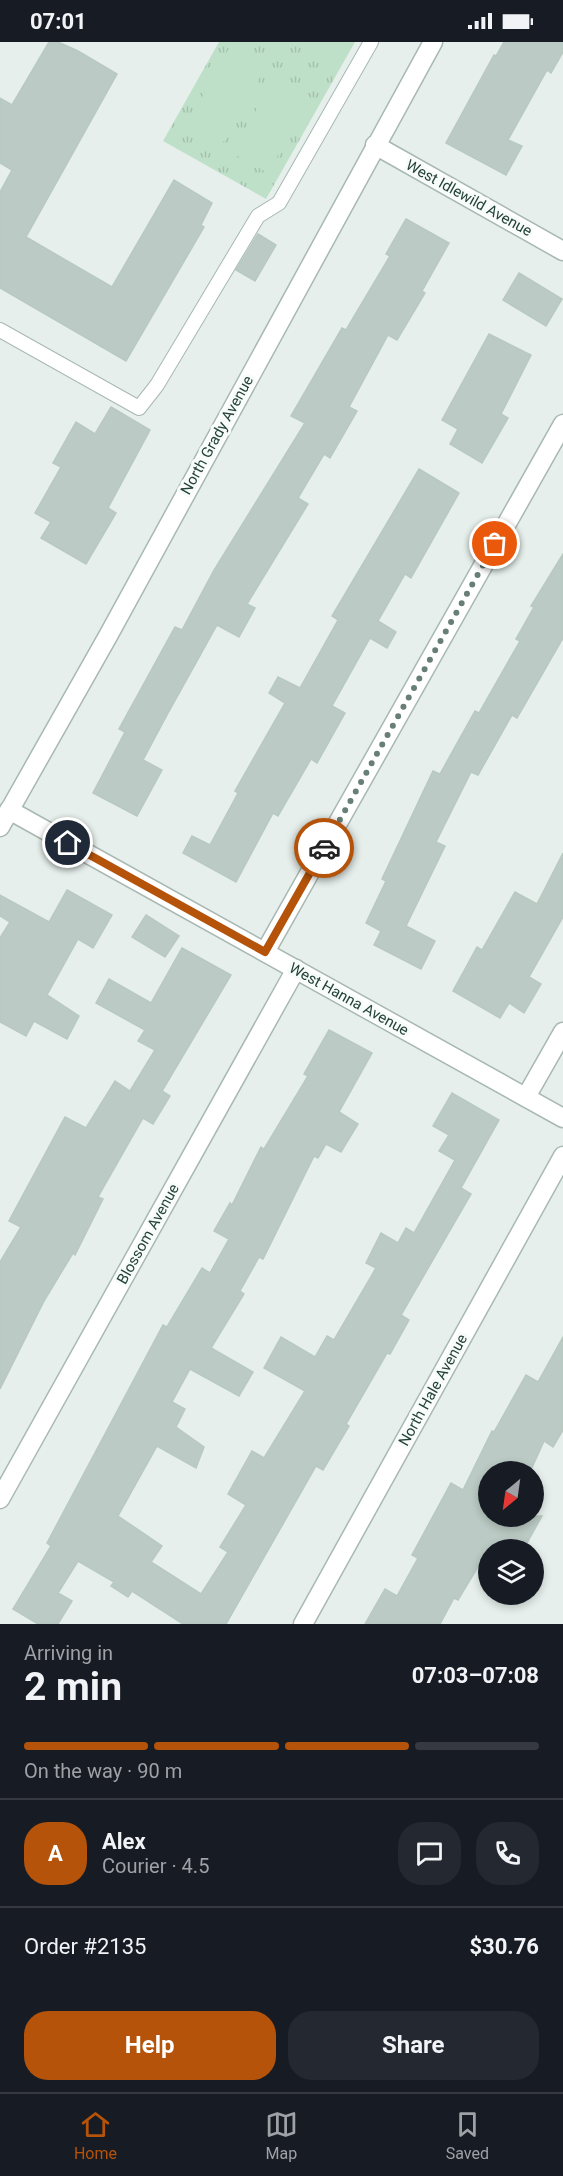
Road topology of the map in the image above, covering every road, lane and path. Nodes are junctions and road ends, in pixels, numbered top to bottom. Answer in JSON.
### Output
{"nodes":[{"id":1,"x":371,"y":42,"type":"edge"},
{"id":2,"x":432,"y":42,"type":"edge"},
{"id":3,"x":375,"y":145,"type":"junction"},
{"id":4,"x":563,"y":251,"type":"edge"},
{"id":5,"x":0,"y":330,"type":"edge"},
{"id":6,"x":563,"y":424,"type":"edge"},
{"id":7,"x":4,"y":808,"type":"edge"},
{"id":8,"x":0,"y":827,"type":"edge"},
{"id":9,"x":265,"y":952,"type":"junction"},
{"id":10,"x":297,"y":969,"type":"junction"},
{"id":11,"x":563,"y":1032,"type":"edge"},
{"id":12,"x":526,"y":1097,"type":"junction"},
{"id":13,"x":563,"y":1118,"type":"edge"},
{"id":14,"x":563,"y":1156,"type":"edge"},
{"id":15,"x":0,"y":1499,"type":"edge"},
{"id":16,"x":303,"y":1624,"type":"edge"}],
"edges":[{"from":1,"to":5,"type":"lane"},
{"from":2,"to":3,"type":"street","name":"North Grady Avenue"},
{"from":3,"to":4,"type":"street","name":"West Idlewild Avenue"},
{"from":3,"to":7,"type":"street","name":"North Grady Avenue"},
{"from":6,"to":9,"type":"street"},
{"from":7,"to":8,"type":"street","name":"North Grady Avenue"},
{"from":7,"to":9,"type":"street","name":"West Hanna Avenue"},
{"from":9,"to":10,"type":"street","name":"West Hanna Avenue"},
{"from":10,"to":12,"type":"street","name":"West Hanna Avenue"},
{"from":10,"to":15,"type":"street","name":"Blossom Avenue"},
{"from":11,"to":12,"type":"street"},
{"from":12,"to":13,"type":"street","name":"West Hanna Avenue"},
{"from":14,"to":16,"type":"street","name":"North Hale Avenue"}]}
